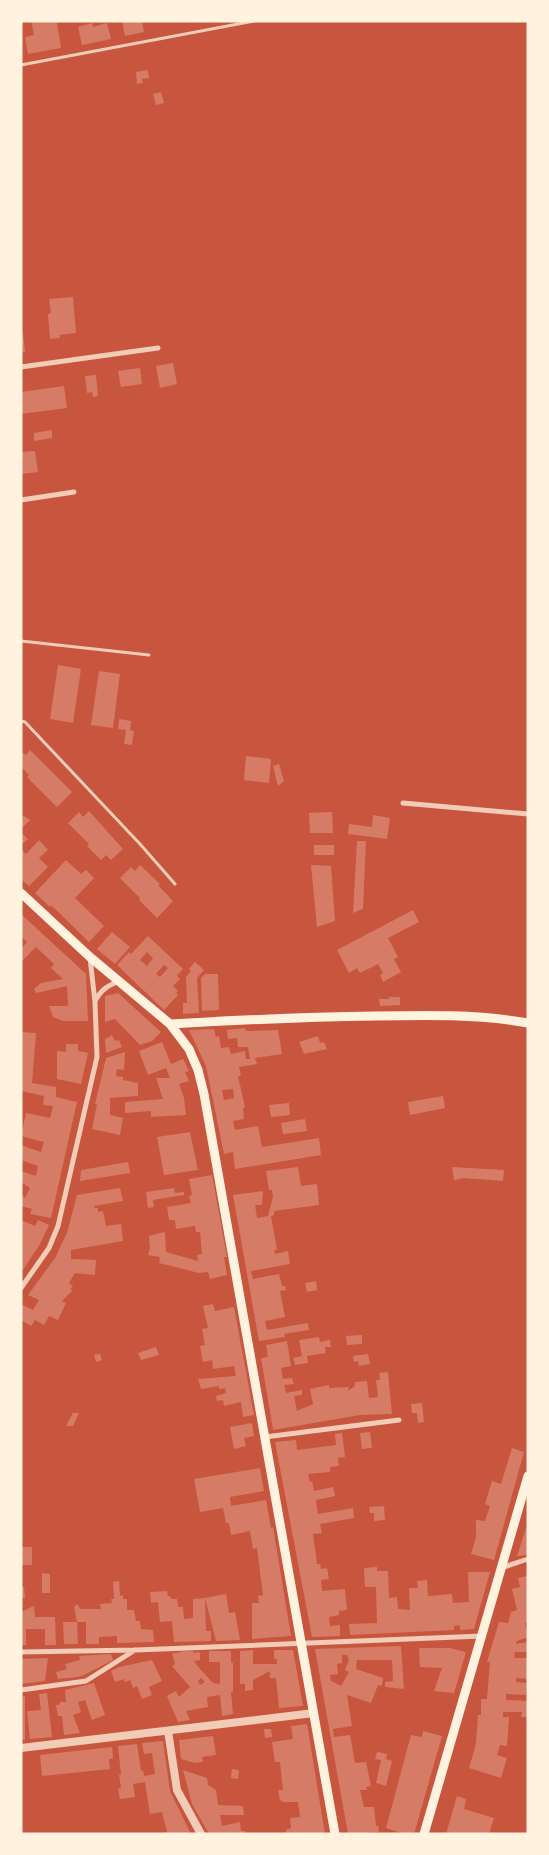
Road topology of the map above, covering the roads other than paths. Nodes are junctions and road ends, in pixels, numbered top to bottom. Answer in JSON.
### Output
{"nodes":[{"id":1,"x":254,"y":21,"type":"edge"},
{"id":2,"x":21,"y":65,"type":"edge"},
{"id":3,"x":158,"y":348,"type":"dead end"},
{"id":4,"x":21,"y":368,"type":"edge"},
{"id":5,"x":74,"y":492,"type":"dead end"},
{"id":6,"x":21,"y":500,"type":"edge"},
{"id":7,"x":21,"y":641,"type":"edge"},
{"id":8,"x":149,"y":655,"type":"dead end"},
{"id":9,"x":21,"y":721,"type":"edge"},
{"id":10,"x":403,"y":803,"type":"dead end"},
{"id":11,"x":528,"y":814,"type":"edge"},
{"id":12,"x":175,"y":884,"type":"dead end"},
{"id":13,"x":21,"y":893,"type":"edge"},
{"id":14,"x":90,"y":957,"type":"junction"},
{"id":15,"x":119,"y":981,"type":"junction"},
{"id":16,"x":95,"y":1002,"type":"junction"},
{"id":17,"x":528,"y":1022,"type":"edge"},
{"id":18,"x":170,"y":1024,"type":"junction"},
{"id":19,"x":21,"y":1288,"type":"edge"},
{"id":20,"x":399,"y":1420,"type":"dead end"},
{"id":21,"x":264,"y":1437,"type":"junction"},
{"id":22,"x":528,"y":1476,"type":"edge"},
{"id":23,"x":528,"y":1560,"type":"edge"},
{"id":24,"x":501,"y":1568,"type":"junction"},
{"id":25,"x":482,"y":1636,"type":"junction"},
{"id":26,"x":300,"y":1643,"type":"junction"},
{"id":27,"x":136,"y":1650,"type":"junction"},
{"id":28,"x":21,"y":1652,"type":"edge"},
{"id":29,"x":21,"y":1690,"type":"edge"},
{"id":30,"x":314,"y":1713,"type":"junction"},
{"id":31,"x":168,"y":1731,"type":"junction"},
{"id":32,"x":21,"y":1748,"type":"edge"},
{"id":33,"x":201,"y":1834,"type":"edge"},
{"id":34,"x":335,"y":1834,"type":"edge"},
{"id":35,"x":424,"y":1834,"type":"edge"}],
"edges":[{"from":1,"to":2,"type":"lane"},
{"from":3,"to":4,"type":"street"},
{"from":5,"to":6,"type":"street"},
{"from":7,"to":8,"type":"lane"},
{"from":9,"to":12,"type":"lane"},
{"from":10,"to":11,"type":"street"},
{"from":13,"to":14,"type":"main road"},
{"from":14,"to":15,"type":"main road"},
{"from":14,"to":16,"type":"street"},
{"from":15,"to":16,"type":"street"},
{"from":15,"to":18,"type":"main road"},
{"from":16,"to":19,"type":"street"},
{"from":17,"to":18,"type":"main road"},
{"from":18,"to":21,"type":"main road"},
{"from":20,"to":21,"type":"street"},
{"from":21,"to":26,"type":"main road"},
{"from":22,"to":24,"type":"main road"},
{"from":23,"to":24,"type":"street"},
{"from":24,"to":25,"type":"main road"},
{"from":25,"to":26,"type":"street"},
{"from":25,"to":35,"type":"main road"},
{"from":26,"to":27,"type":"street"},
{"from":26,"to":30,"type":"main road"},
{"from":27,"to":28,"type":"street"},
{"from":27,"to":29,"type":"street"},
{"from":30,"to":31,"type":"street"},
{"from":30,"to":34,"type":"main road"},
{"from":31,"to":32,"type":"street"},
{"from":31,"to":33,"type":"street"}]}
